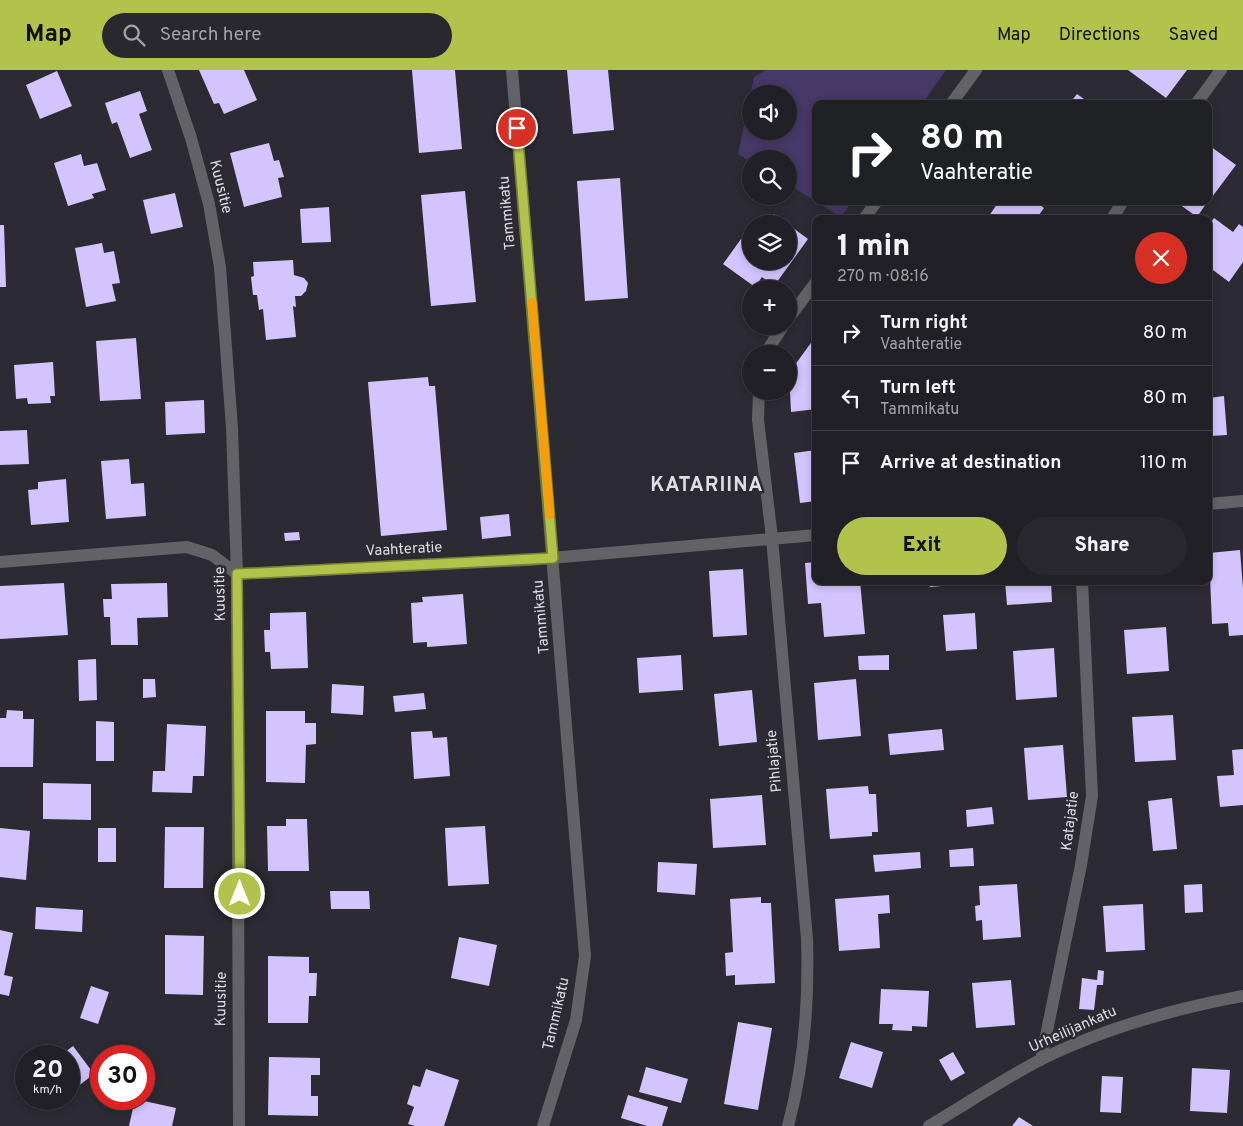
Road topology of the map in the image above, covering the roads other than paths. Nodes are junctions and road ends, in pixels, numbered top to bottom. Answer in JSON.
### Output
{"nodes":[{"id":1,"x":168,"y":70,"type":"edge"},
{"id":2,"x":512,"y":70,"type":"edge"},
{"id":3,"x":976,"y":70,"type":"edge"},
{"id":4,"x":1221,"y":70,"type":"edge"},
{"id":5,"x":954,"y":100,"type":"edge"},
{"id":6,"x":1199,"y":100,"type":"edge"},
{"id":7,"x":812,"y":287,"type":"edge"},
{"id":8,"x":797,"y":307,"type":"edge"},
{"id":9,"x":759,"y":400,"type":"edge"},
{"id":10,"x":1243,"y":501,"type":"edge"},
{"id":11,"x":1212,"y":504,"type":"edge"},
{"id":12,"x":812,"y":535,"type":"edge"},
{"id":13,"x":772,"y":538,"type":"junction"},
{"id":14,"x":553,"y":558,"type":"junction"},
{"id":15,"x":0,"y":562,"type":"edge"},
{"id":16,"x":237,"y":574,"type":"junction"},
{"id":17,"x":1082,"y":585,"type":"edge"},
{"id":18,"x":1243,"y":996,"type":"edge"},
{"id":19,"x":1041,"y":1060,"type":"junction"},
{"id":20,"x":240,"y":1126,"type":"edge"},
{"id":21,"x":542,"y":1126,"type":"edge"},
{"id":22,"x":788,"y":1126,"type":"edge"},
{"id":23,"x":928,"y":1126,"type":"edge"}],
"edges":[{"from":1,"to":16,"type":"street","name":"Kuusitie"},
{"from":2,"to":14,"type":"street","name":"Tammikatu"},
{"from":3,"to":5,"type":"street"},
{"from":4,"to":6,"type":"street"},
{"from":7,"to":8,"type":"street"},
{"from":9,"to":13,"type":"street","name":"Pihlajatie"},
{"from":10,"to":11,"type":"street"},
{"from":12,"to":13,"type":"street","name":"Vaahteratie"},
{"from":13,"to":14,"type":"street","name":"Vaahteratie"},
{"from":13,"to":22,"type":"street","name":"Pihlajatie"},
{"from":14,"to":16,"type":"street","name":"Vaahteratie"},
{"from":14,"to":21,"type":"street","name":"Tammikatu"},
{"from":15,"to":16,"type":"street"},
{"from":16,"to":20,"type":"street","name":"Kuusitie"},
{"from":17,"to":19,"type":"street","name":"Katajatie"},
{"from":18,"to":19,"type":"street","name":"Urheilijankatu"},
{"from":19,"to":23,"type":"street","name":"Urheilijankatu"}]}
